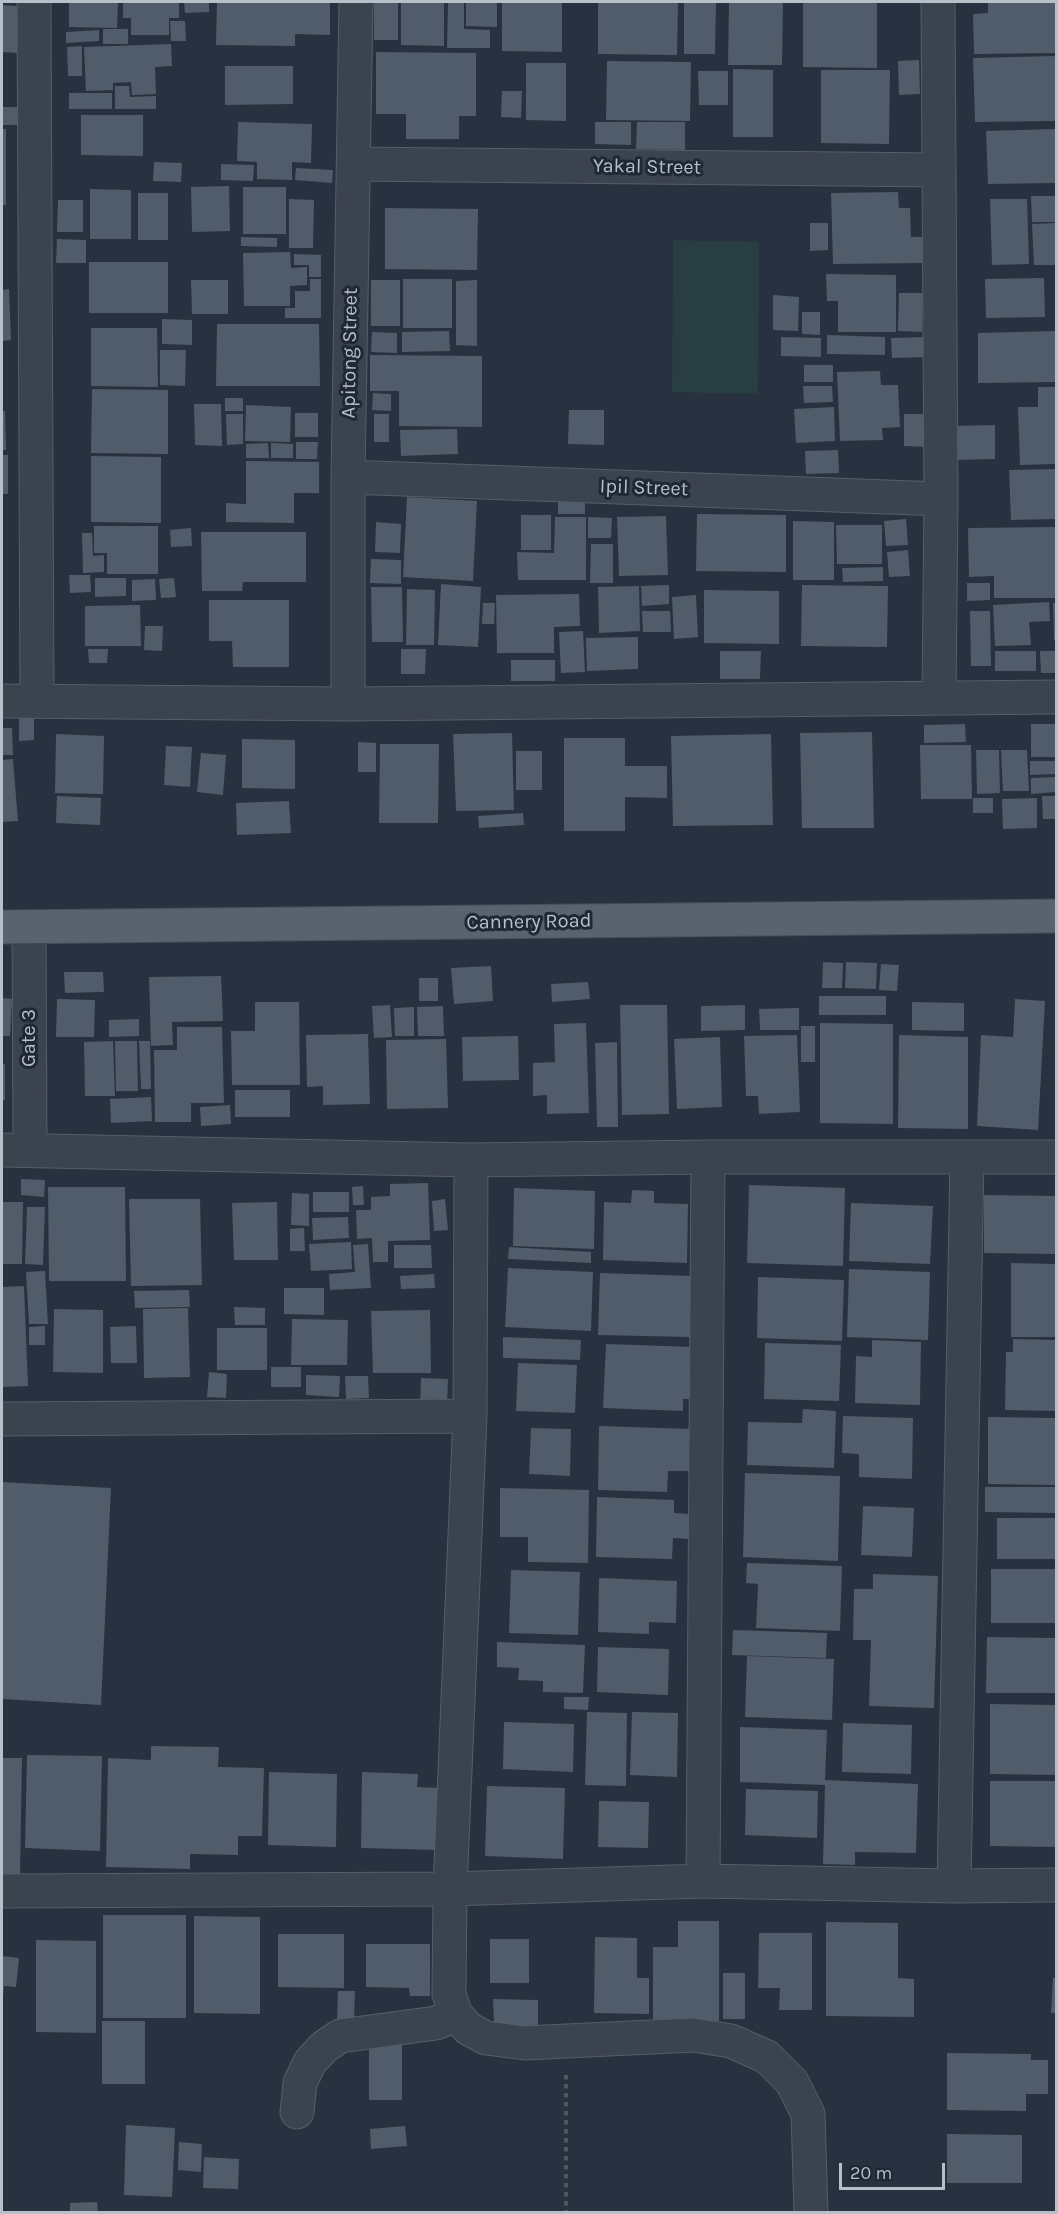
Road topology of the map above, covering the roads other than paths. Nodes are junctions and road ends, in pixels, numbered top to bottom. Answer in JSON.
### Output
{"nodes":[{"id":1,"x":34,"y":2,"type":"edge"},
{"id":2,"x":356,"y":2,"type":"edge"},
{"id":3,"x":938,"y":2,"type":"edge"},
{"id":4,"x":354,"y":164,"type":"junction"},
{"id":5,"x":939,"y":170,"type":"junction"},
{"id":6,"x":348,"y":477,"type":"junction"},
{"id":7,"x":941,"y":499,"type":"junction"},
{"id":8,"x":939,"y":697,"type":"junction"},
{"id":9,"x":1056,"y":697,"type":"edge"},
{"id":10,"x":2,"y":701,"type":"edge"},
{"id":11,"x":37,"y":701,"type":"junction"},
{"id":12,"x":348,"y":704,"type":"junction"},
{"id":13,"x":1056,"y":916,"type":"edge"},
{"id":14,"x":15,"y":927,"type":"edge"},
{"id":15,"x":16,"y":1150,"type":"edge"},
{"id":16,"x":708,"y":1157,"type":"junction"},
{"id":17,"x":1056,"y":1157,"type":"edge"},
{"id":18,"x":967,"y":1158,"type":"junction"},
{"id":19,"x":471,"y":1160,"type":"junction"},
{"id":20,"x":470,"y":1416,"type":"junction"},
{"id":21,"x":2,"y":1419,"type":"edge"},
{"id":22,"x":703,"y":1881,"type":"junction"},
{"id":23,"x":1056,"y":1884,"type":"edge"},
{"id":24,"x":954,"y":1886,"type":"junction"},
{"id":25,"x":450,"y":1889,"type":"junction"},
{"id":26,"x":2,"y":1891,"type":"edge"},
{"id":27,"x":456,"y":2015,"type":"junction"},
{"id":28,"x":297,"y":2112,"type":"dead end"},
{"id":29,"x":811,"y":2212,"type":"edge"}],
"edges":[{"from":1,"to":11,"type":"street"},
{"from":2,"to":4,"type":"street","name":"Apitong Street"},
{"from":3,"to":5,"type":"street"},
{"from":4,"to":5,"type":"street","name":"Yakal Street"},
{"from":4,"to":6,"type":"street","name":"Apitong Street"},
{"from":5,"to":7,"type":"street"},
{"from":6,"to":7,"type":"street","name":"Ipil Street"},
{"from":6,"to":12,"type":"street","name":"Apitong Street"},
{"from":7,"to":8,"type":"street"},
{"from":8,"to":9,"type":"street"},
{"from":8,"to":12,"type":"street"},
{"from":10,"to":11,"type":"street"},
{"from":11,"to":12,"type":"street"},
{"from":13,"to":14,"type":"main road","name":"Cannery Road"},
{"from":14,"to":15,"type":"street","name":"Gate 3"},
{"from":15,"to":19,"type":"street"},
{"from":16,"to":18,"type":"street"},
{"from":16,"to":19,"type":"street"},
{"from":16,"to":22,"type":"street"},
{"from":17,"to":18,"type":"street"},
{"from":18,"to":24,"type":"street"},
{"from":19,"to":20,"type":"street"},
{"from":20,"to":21,"type":"street"},
{"from":20,"to":25,"type":"street"},
{"from":22,"to":24,"type":"street"},
{"from":22,"to":25,"type":"street"},
{"from":23,"to":24,"type":"street"},
{"from":25,"to":26,"type":"street"},
{"from":25,"to":27,"type":"street"},
{"from":27,"to":28,"type":"street"},
{"from":27,"to":29,"type":"street"}]}
